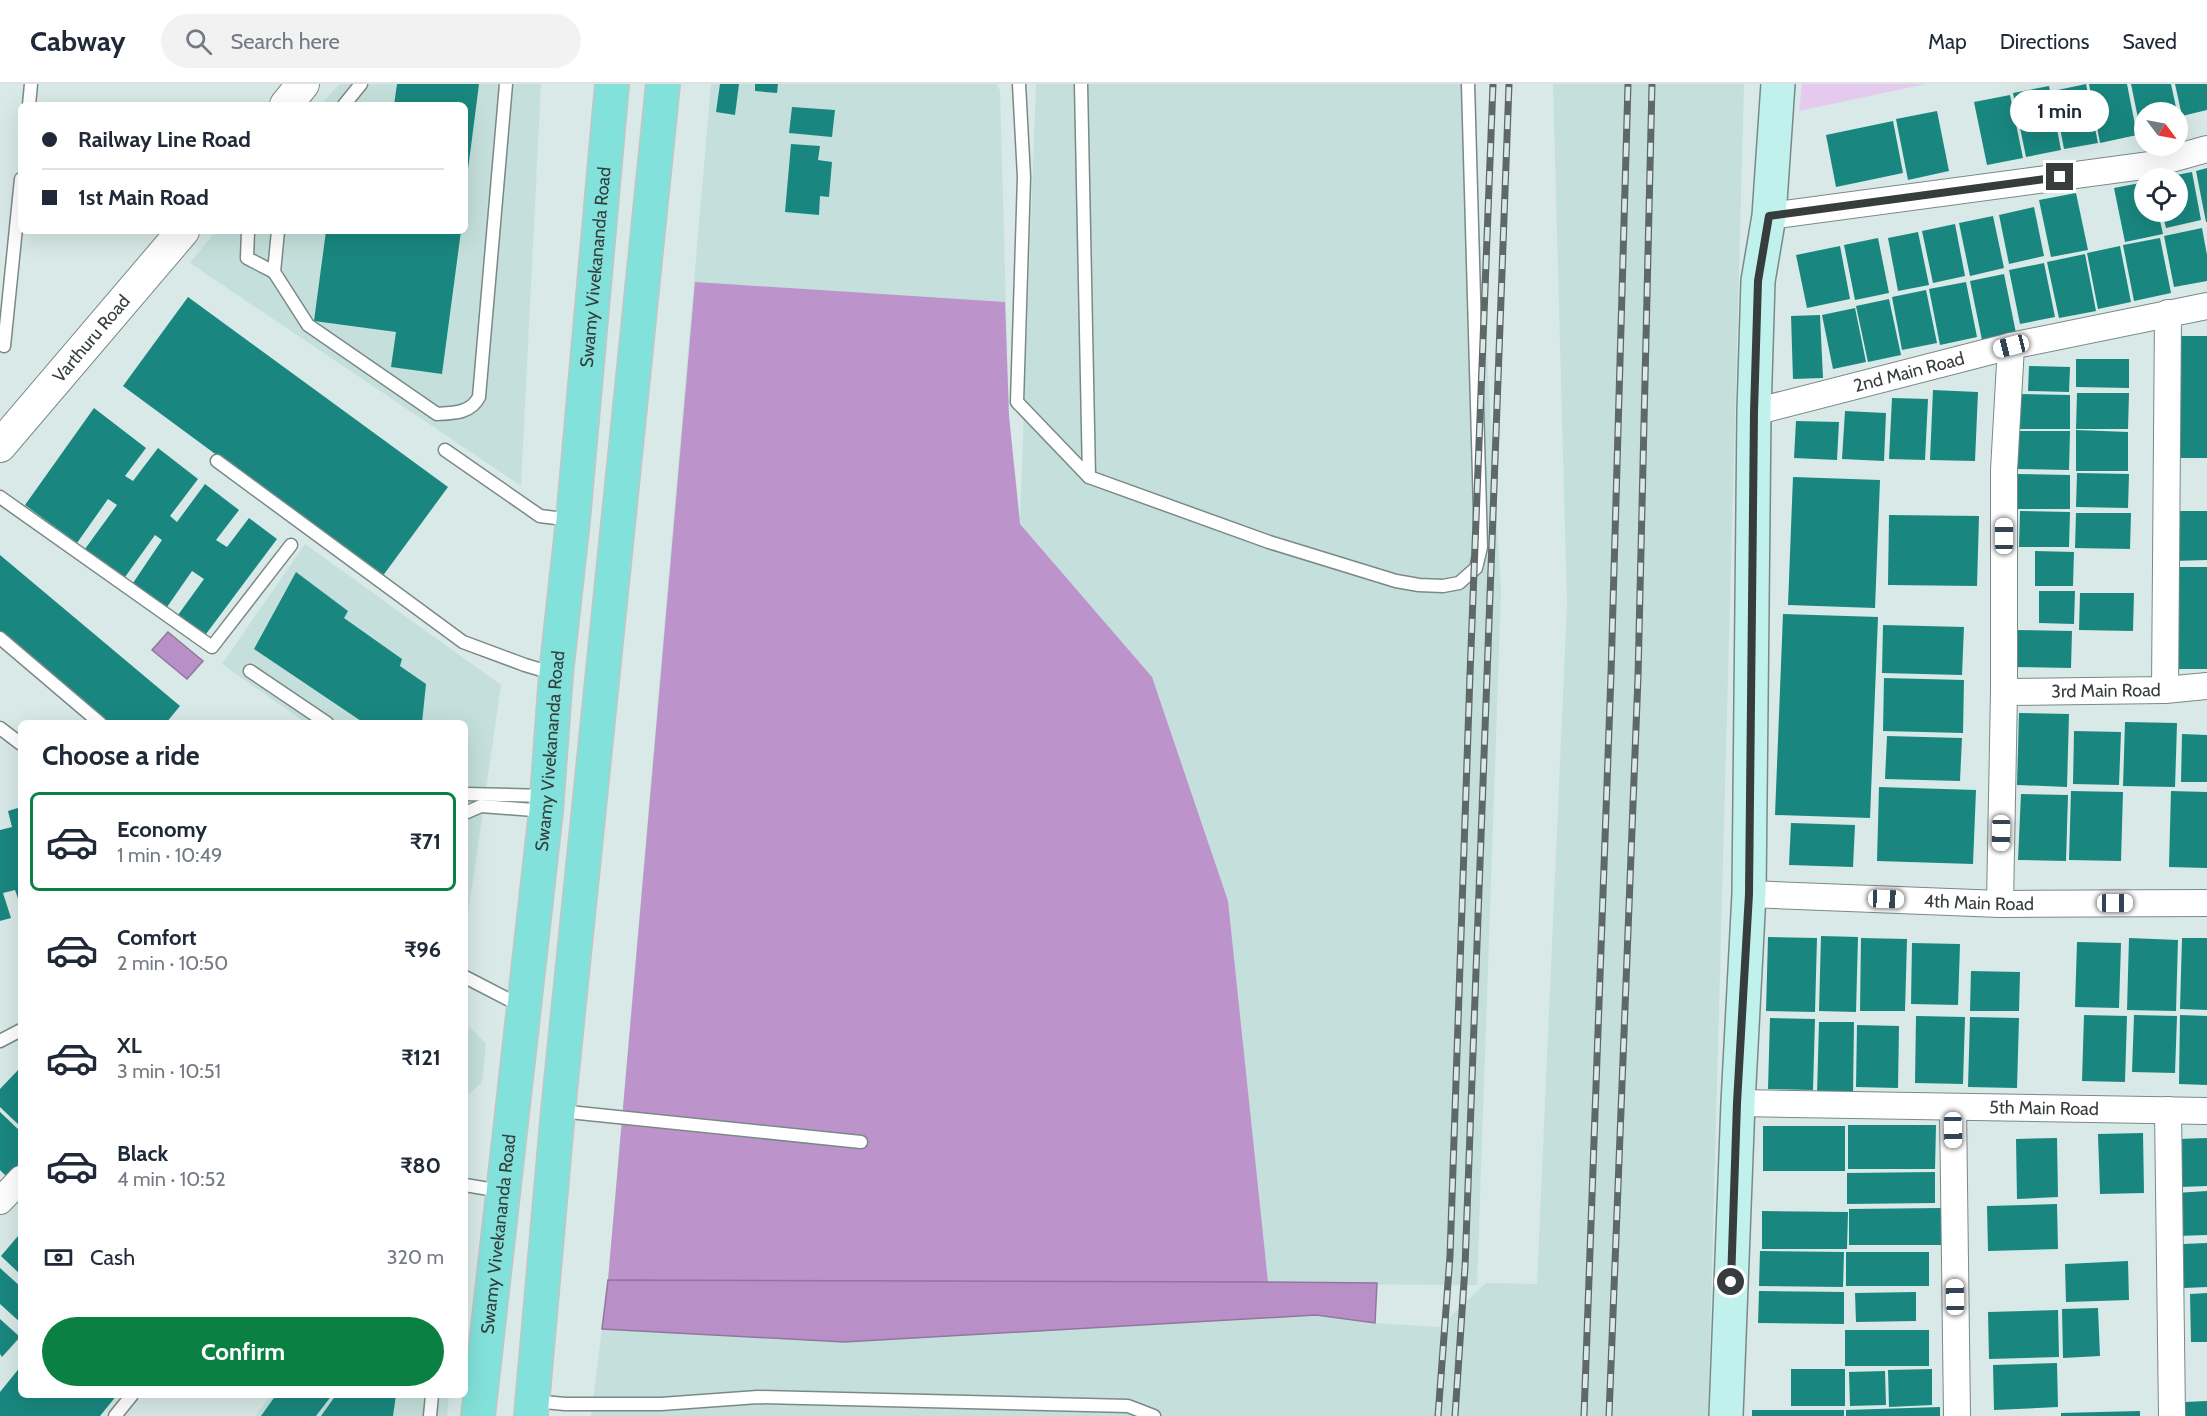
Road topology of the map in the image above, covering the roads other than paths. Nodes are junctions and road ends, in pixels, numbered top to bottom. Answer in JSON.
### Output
{"nodes":[{"id":1,"x":31,"y":84,"type":"edge"},
{"id":2,"x":303,"y":84,"type":"edge"},
{"id":3,"x":361,"y":84,"type":"edge"},
{"id":4,"x":506,"y":84,"type":"edge"},
{"id":5,"x":612,"y":84,"type":"edge"},
{"id":6,"x":663,"y":84,"type":"edge"},
{"id":7,"x":1019,"y":84,"type":"edge"},
{"id":8,"x":1081,"y":84,"type":"edge"},
{"id":9,"x":1468,"y":84,"type":"edge"},
{"id":10,"x":1778,"y":84,"type":"edge"},
{"id":11,"x":29,"y":102,"type":"edge"},
{"id":12,"x":288,"y":102,"type":"edge"},
{"id":13,"x":346,"y":102,"type":"edge"},
{"id":14,"x":2207,"y":149,"type":"edge"},
{"id":15,"x":18,"y":208,"type":"edge"},
{"id":16,"x":1769,"y":216,"type":"junction"},
{"id":17,"x":180,"y":234,"type":"edge"},
{"id":18,"x":248,"y":234,"type":"edge"},
{"id":19,"x":278,"y":234,"type":"edge"},
{"id":20,"x":274,"y":272,"type":"junction"},
{"id":21,"x":2207,"y":306,"type":"edge"},
{"id":22,"x":2168,"y":313,"type":"junction"},
{"id":23,"x":4,"y":346,"type":"dead end"},
{"id":24,"x":2011,"y":346,"type":"junction"},
{"id":25,"x":1754,"y":412,"type":"junction"},
{"id":26,"x":0,"y":446,"type":"edge"},
{"id":27,"x":445,"y":450,"type":"dead end"},
{"id":28,"x":217,"y":461,"type":"dead end"},
{"id":29,"x":1089,"y":477,"type":"junction"},
{"id":30,"x":0,"y":497,"type":"edge"},
{"id":31,"x":573,"y":520,"type":"junction"},
{"id":32,"x":291,"y":544,"type":"dead end"},
{"id":33,"x":0,"y":638,"type":"edge"},
{"id":34,"x":250,"y":670,"type":"dead end"},
{"id":35,"x":556,"y":674,"type":"junction"},
{"id":36,"x":2207,"y":686,"type":"edge"},
{"id":37,"x":2165,"y":690,"type":"junction"},
{"id":38,"x":2004,"y":692,"type":"junction"},
{"id":39,"x":96,"y":720,"type":"edge"},
{"id":40,"x":323,"y":720,"type":"edge"},
{"id":41,"x":0,"y":728,"type":"edge"},
{"id":42,"x":18,"y":742,"type":"edge"},
{"id":43,"x":468,"y":794,"type":"edge"},
{"id":44,"x":546,"y":803,"type":"junction"},
{"id":45,"x":468,"y":812,"type":"edge"},
{"id":46,"x":1749,"y":894,"type":"junction"},
{"id":47,"x":2207,"y":903,"type":"edge"},
{"id":48,"x":2000,"y":904,"type":"junction"},
{"id":49,"x":468,"y":979,"type":"edge"},
{"id":50,"x":524,"y":1008,"type":"junction"},
{"id":51,"x":18,"y":1032,"type":"edge"},
{"id":52,"x":0,"y":1041,"type":"edge"},
{"id":53,"x":1737,"y":1103,"type":"junction"},
{"id":54,"x":1953,"y":1107,"type":"junction"},
{"id":55,"x":2168,"y":1110,"type":"junction"},
{"id":56,"x":558,"y":1111,"type":"junction"},
{"id":57,"x":2207,"y":1111,"type":"edge"},
{"id":58,"x":861,"y":1142,"type":"dead end"},
{"id":59,"x":18,"y":1182,"type":"edge"},
{"id":60,"x":468,"y":1185,"type":"edge"},
{"id":61,"x":502,"y":1191,"type":"junction"},
{"id":62,"x":0,"y":1201,"type":"edge"},
{"id":63,"x":130,"y":1398,"type":"edge"},
{"id":64,"x":432,"y":1398,"type":"edge"},
{"id":65,"x":532,"y":1408,"type":"edge"},
{"id":66,"x":660,"y":1410,"type":"edge"},
{"id":67,"x":115,"y":1416,"type":"edge"},
{"id":68,"x":430,"y":1416,"type":"edge"},
{"id":69,"x":478,"y":1416,"type":"edge"},
{"id":70,"x":1154,"y":1416,"type":"edge"},
{"id":71,"x":1726,"y":1416,"type":"edge"},
{"id":72,"x":1957,"y":1416,"type":"edge"},
{"id":73,"x":2172,"y":1416,"type":"edge"}],
"edges":[{"from":1,"to":11,"type":"lane"},
{"from":2,"to":12,"type":"street"},
{"from":3,"to":13,"type":"lane"},
{"from":4,"to":20,"type":"lane"},
{"from":5,"to":31,"type":"main road","name":"Swamy Vivekananda Road"},
{"from":6,"to":56,"type":"main road"},
{"from":7,"to":29,"type":"lane"},
{"from":8,"to":29,"type":"lane"},
{"from":9,"to":29,"type":"lane"},
{"from":10,"to":16,"type":"main road"},
{"from":14,"to":16,"type":"street"},
{"from":15,"to":23,"type":"lane"},
{"from":16,"to":25,"type":"main road"},
{"from":17,"to":26,"type":"street","name":"Varthuru Road"},
{"from":18,"to":20,"type":"lane"},
{"from":19,"to":20,"type":"lane"},
{"from":21,"to":22,"type":"street","name":"2nd Main Road"},
{"from":22,"to":24,"type":"street","name":"2nd Main Road"},
{"from":22,"to":37,"type":"street"},
{"from":24,"to":25,"type":"street","name":"2nd Main Road"},
{"from":24,"to":38,"type":"street"},
{"from":25,"to":46,"type":"main road"},
{"from":27,"to":31,"type":"lane"},
{"from":28,"to":35,"type":"lane"},
{"from":30,"to":32,"type":"lane"},
{"from":31,"to":35,"type":"main road","name":"Swamy Vivekananda Road"},
{"from":33,"to":39,"type":"lane"},
{"from":34,"to":40,"type":"lane"},
{"from":35,"to":44,"type":"main road","name":"Swamy Vivekananda Road"},
{"from":36,"to":37,"type":"street","name":"3rd Main Road"},
{"from":37,"to":38,"type":"street","name":"3rd Main Road"},
{"from":38,"to":48,"type":"street"},
{"from":41,"to":42,"type":"lane"},
{"from":43,"to":44,"type":"lane"},
{"from":44,"to":45,"type":"lane"},
{"from":44,"to":50,"type":"main road","name":"Swamy Vivekananda Road"},
{"from":46,"to":48,"type":"street","name":"4th Main Road"},
{"from":46,"to":53,"type":"main road"},
{"from":47,"to":48,"type":"street","name":"4th Main Road"},
{"from":49,"to":50,"type":"lane"},
{"from":50,"to":61,"type":"main road","name":"Swamy Vivekananda Road"},
{"from":51,"to":52,"type":"lane"},
{"from":53,"to":54,"type":"street","name":"5th Main Road"},
{"from":53,"to":71,"type":"main road"},
{"from":54,"to":55,"type":"street","name":"5th Main Road"},
{"from":54,"to":72,"type":"street"},
{"from":55,"to":57,"type":"street","name":"5th Main Road"},
{"from":55,"to":73,"type":"street"},
{"from":56,"to":58,"type":"lane"},
{"from":56,"to":65,"type":"main road"},
{"from":59,"to":62,"type":"street"},
{"from":60,"to":61,"type":"lane"},
{"from":61,"to":69,"type":"main road","name":"Swamy Vivekananda Road"},
{"from":63,"to":67,"type":"lane"},
{"from":64,"to":68,"type":"lane"},
{"from":65,"to":66,"type":"lane"},
{"from":66,"to":70,"type":"lane"}]}
